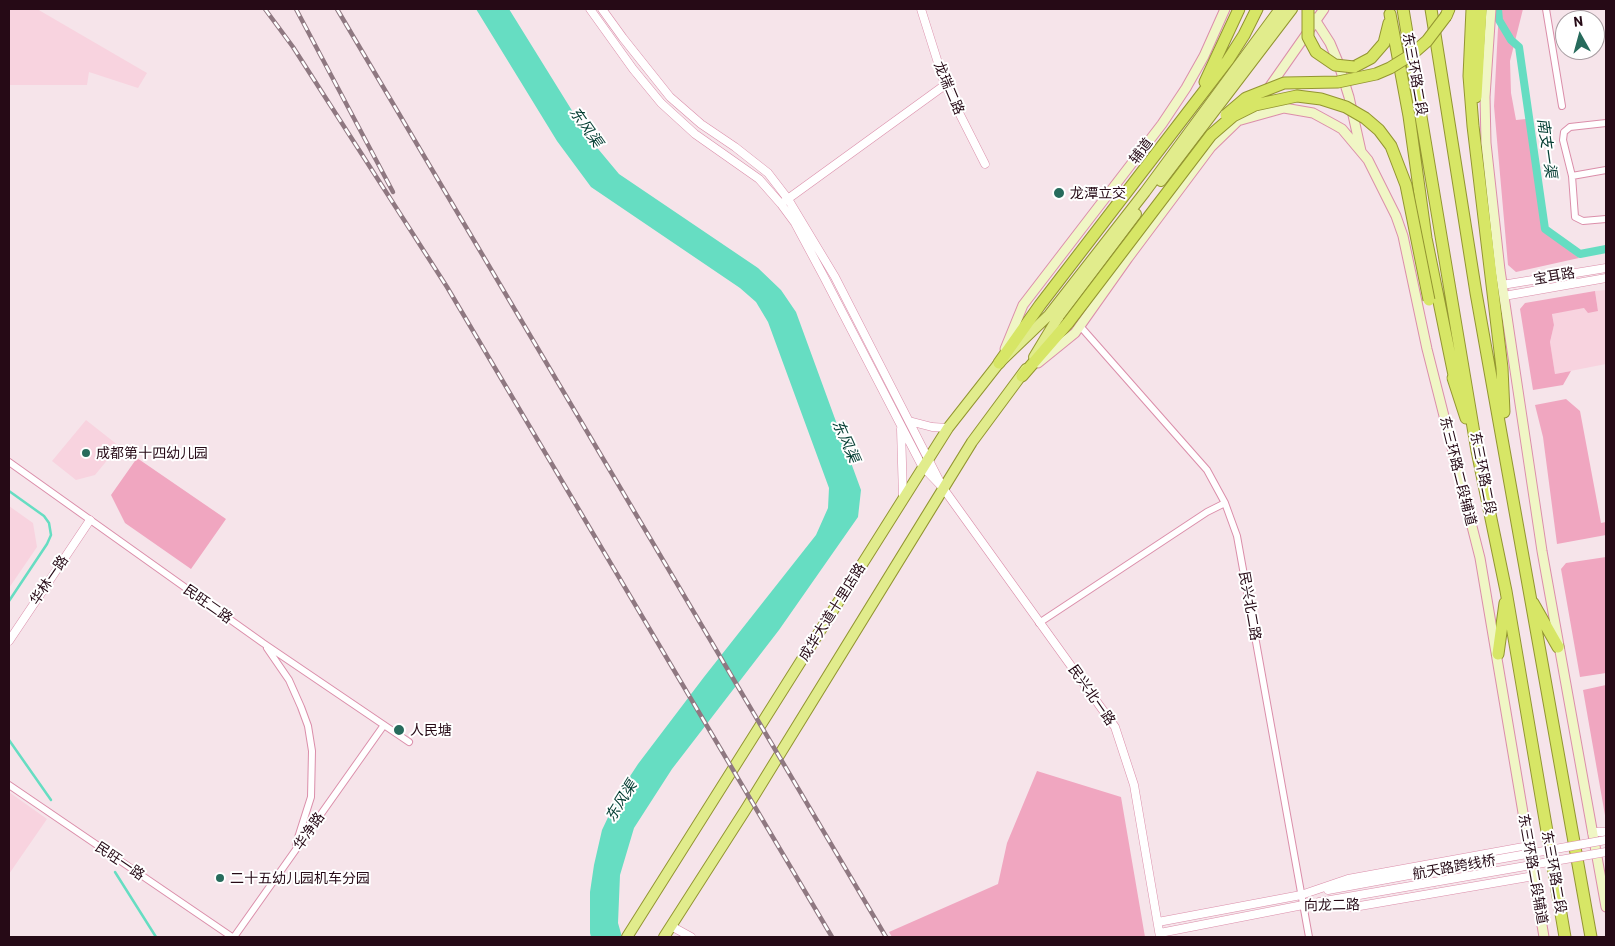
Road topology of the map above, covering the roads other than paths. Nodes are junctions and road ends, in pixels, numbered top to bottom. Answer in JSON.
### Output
{"nodes":[{"id":1,"x":590,"y":9,"type":"edge"},
{"id":2,"x":602,"y":9,"type":"edge"},
{"id":3,"x":921,"y":9,"type":"edge"},
{"id":4,"x":1225,"y":9,"type":"edge"},
{"id":5,"x":1239,"y":9,"type":"edge"},
{"id":6,"x":1257,"y":9,"type":"edge"},
{"id":7,"x":1280,"y":9,"type":"edge"},
{"id":8,"x":1292,"y":9,"type":"edge"},
{"id":9,"x":1307,"y":9,"type":"edge"},
{"id":10,"x":1324,"y":9,"type":"edge"},
{"id":11,"x":1403,"y":9,"type":"edge"},
{"id":12,"x":1431,"y":9,"type":"edge"},
{"id":13,"x":1449,"y":9,"type":"edge"},
{"id":14,"x":1472,"y":9,"type":"edge"},
{"id":15,"x":1481,"y":9,"type":"edge"},
{"id":16,"x":1491,"y":9,"type":"edge"},
{"id":17,"x":1546,"y":9,"type":"edge"},
{"id":18,"x":1390,"y":11,"type":"edge"},
{"id":19,"x":1317,"y":20,"type":"junction"},
{"id":20,"x":945,"y":85,"type":"junction"},
{"id":21,"x":1195,"y":102,"type":"junction"},
{"id":22,"x":1562,"y":106,"type":"dead end"},
{"id":23,"x":1240,"y":120,"type":"junction"},
{"id":24,"x":1606,"y":124,"type":"edge"},
{"id":25,"x":1472,"y":126,"type":"junction"},
{"id":26,"x":1211,"y":135,"type":"junction"},
{"id":27,"x":1361,"y":151,"type":"junction"},
{"id":28,"x":985,"y":164,"type":"dead end"},
{"id":29,"x":1606,"y":170,"type":"edge"},
{"id":30,"x":1572,"y":176,"type":"junction"},
{"id":31,"x":788,"y":199,"type":"junction"},
{"id":32,"x":781,"y":204,"type":"junction"},
{"id":33,"x":1606,"y":219,"type":"edge"},
{"id":34,"x":1606,"y":268,"type":"edge"},
{"id":35,"x":1606,"y":278,"type":"edge"},
{"id":36,"x":1498,"y":286,"type":"junction"},
{"id":37,"x":1504,"y":296,"type":"junction"},
{"id":38,"x":1432,"y":298,"type":"junction"},
{"id":39,"x":1058,"y":319,"type":"junction"},
{"id":40,"x":1080,"y":326,"type":"junction"},
{"id":41,"x":1000,"y":363,"type":"junction"},
{"id":42,"x":1022,"y":376,"type":"junction"},
{"id":43,"x":904,"y":422,"type":"junction"},
{"id":44,"x":948,"y":428,"type":"junction"},
{"id":45,"x":1504,"y":442,"type":"junction"},
{"id":46,"x":1477,"y":451,"type":"junction"},
{"id":47,"x":928,"y":457,"type":"junction"},
{"id":48,"x":9,"y":462,"type":"edge"},
{"id":49,"x":922,"y":466,"type":"junction"},
{"id":50,"x":943,"y":488,"type":"junction"},
{"id":51,"x":903,"y":497,"type":"junction"},
{"id":52,"x":1225,"y":503,"type":"junction"},
{"id":53,"x":90,"y":520,"type":"junction"},
{"id":54,"x":1506,"y":591,"type":"junction"},
{"id":55,"x":1528,"y":595,"type":"junction"},
{"id":56,"x":1039,"y":623,"type":"junction"},
{"id":57,"x":9,"y":640,"type":"edge"},
{"id":58,"x":263,"y":643,"type":"junction"},
{"id":59,"x":1558,"y":647,"type":"junction"},
{"id":60,"x":1498,"y":654,"type":"junction"},
{"id":61,"x":384,"y":725,"type":"junction"},
{"id":62,"x":409,"y":742,"type":"dead end"},
{"id":63,"x":9,"y":785,"type":"edge"},
{"id":64,"x":1592,"y":832,"type":"junction"},
{"id":65,"x":1606,"y":832,"type":"edge"},
{"id":66,"x":1606,"y":840,"type":"edge"},
{"id":67,"x":1529,"y":846,"type":"junction"},
{"id":68,"x":1606,"y":852,"type":"edge"},
{"id":69,"x":289,"y":859,"type":"junction"},
{"id":70,"x":1602,"y":864,"type":"edge"},
{"id":71,"x":1534,"y":876,"type":"junction"},
{"id":72,"x":1301,"y":895,"type":"junction"},
{"id":73,"x":1303,"y":905,"type":"junction"},
{"id":74,"x":1606,"y":907,"type":"edge"},
{"id":75,"x":1158,"y":922,"type":"junction"},
{"id":76,"x":671,"y":926,"type":"junction"},
{"id":77,"x":1160,"y":935,"type":"edge"},
{"id":78,"x":233,"y":937,"type":"edge"},
{"id":79,"x":627,"y":937,"type":"edge"},
{"id":80,"x":664,"y":937,"type":"edge"},
{"id":81,"x":691,"y":937,"type":"edge"},
{"id":82,"x":1309,"y":937,"type":"edge"},
{"id":83,"x":1544,"y":937,"type":"edge"},
{"id":84,"x":1565,"y":937,"type":"edge"},
{"id":85,"x":1591,"y":937,"type":"edge"}],
"edges":[{"from":1,"to":32,"type":"street"},
{"from":2,"to":31,"type":"street"},
{"from":3,"to":20,"type":"street","name":"龙瑞二路"},
{"from":4,"to":41,"type":"main road","name":"辅道"},
{"from":5,"to":21,"type":"highway"},
{"from":6,"to":21,"type":"highway"},
{"from":7,"to":39,"type":"main road"},
{"from":8,"to":39,"type":"main road"},
{"from":9,"to":18,"type":"highway","bridge":true},
{"from":9,"to":19,"type":"main road"},
{"from":10,"to":19,"type":"main road"},
{"from":11,"to":46,"type":"highway","name":"东三环路二段"},
{"from":12,"to":45,"type":"highway","name":"东三环路二段"},
{"from":13,"to":26,"type":"highway","bridge":true},
{"from":14,"to":25,"type":"highway"},
{"from":15,"to":25,"type":"highway"},
{"from":16,"to":36,"type":"main road"},
{"from":17,"to":22,"type":"street"},
{"from":18,"to":38,"type":"highway"},
{"from":19,"to":23,"type":"main road"},
{"from":19,"to":27,"type":"main road"},
{"from":20,"to":28,"type":"street","name":"龙瑞二路"},
{"from":20,"to":31,"type":"street"},
{"from":21,"to":41,"type":"highway"},
{"from":23,"to":27,"type":"main road","name":"东三环路二段辅道"},
{"from":23,"to":40,"type":"main road"},
{"from":24,"to":30,"type":"street"},
{"from":25,"to":36,"type":"highway"},
{"from":26,"to":38,"type":"highway","bridge":true},
{"from":26,"to":39,"type":"highway","bridge":true},
{"from":27,"to":60,"type":"main road","name":"东三环路二段辅道"},
{"from":29,"to":30,"type":"street"},
{"from":30,"to":33,"type":"street"},
{"from":31,"to":32,"type":"street"},
{"from":31,"to":43,"type":"street"},
{"from":32,"to":43,"type":"street"},
{"from":34,"to":36,"type":"street","name":"宝耳路"},
{"from":35,"to":37,"type":"street","name":"宝耳路"},
{"from":36,"to":37,"type":"main road"},
{"from":36,"to":45,"type":"highway"},
{"from":37,"to":59,"type":"main road"},
{"from":38,"to":46,"type":"highway"},
{"from":39,"to":41,"type":"main road","name":"成华大道十里店路"},
{"from":39,"to":42,"type":"highway"},
{"from":40,"to":42,"type":"main road"},
{"from":40,"to":52,"type":"street","name":"民兴北二路"},
{"from":41,"to":44,"type":"main road","name":"成华大道十里店路"},
{"from":42,"to":50,"type":"main road"},
{"from":43,"to":44,"type":"street"},
{"from":43,"to":47,"type":"street"},
{"from":43,"to":49,"type":"street"},
{"from":43,"to":51,"type":"street"},
{"from":44,"to":47,"type":"main road","name":"成华大道十里店路"},
{"from":45,"to":55,"type":"highway","name":"东三环路二段"},
{"from":46,"to":54,"type":"highway","name":"东三环路二段"},
{"from":47,"to":49,"type":"main road","name":"成华大道十里店路"},
{"from":47,"to":50,"type":"street"},
{"from":48,"to":53,"type":"street","name":"民旺二路"},
{"from":49,"to":50,"type":"street"},
{"from":49,"to":51,"type":"main road","name":"成华大道十里店路"},
{"from":50,"to":56,"type":"street","name":"民兴北一路"},
{"from":50,"to":76,"type":"main road"},
{"from":51,"to":79,"type":"main road","name":"成华大道十里店路"},
{"from":52,"to":56,"type":"street"},
{"from":52,"to":72,"type":"street","name":"民兴北二路"},
{"from":53,"to":57,"type":"street","name":"华林一路"},
{"from":53,"to":58,"type":"street","name":"民旺二路"},
{"from":54,"to":60,"type":"highway"},
{"from":54,"to":84,"type":"highway","name":"东三环路二段"},
{"from":55,"to":59,"type":"highway"},
{"from":55,"to":85,"type":"highway","name":"东三环路二段"},
{"from":56,"to":75,"type":"street","name":"民兴北一路"},
{"from":58,"to":61,"type":"street","name":"民旺二路"},
{"from":58,"to":69,"type":"street"},
{"from":59,"to":64,"type":"main road"},
{"from":60,"to":67,"type":"main road","name":"东三环路二段辅道"},
{"from":61,"to":62,"type":"street","name":"民旺二路"},
{"from":61,"to":69,"type":"street","name":"华净路"},
{"from":63,"to":78,"type":"street","name":"民旺一路"},
{"from":64,"to":65,"type":"street"},
{"from":64,"to":70,"type":"main road"},
{"from":66,"to":72,"type":"street","name":"航天路跨线桥","bridge":true},
{"from":67,"to":71,"type":"main road","name":"东三环路二段辅道"},
{"from":67,"to":72,"type":"street","name":"向龙二路"},
{"from":68,"to":73,"type":"street","name":"航天路跨线桥","bridge":true},
{"from":69,"to":78,"type":"street","name":"华净路"},
{"from":70,"to":74,"type":"main road"},
{"from":71,"to":73,"type":"street","name":"向龙二路"},
{"from":71,"to":83,"type":"main road","name":"东三环路二段辅道"},
{"from":72,"to":73,"type":"street","name":"民兴北二路"},
{"from":72,"to":75,"type":"street","name":"向龙二路"},
{"from":73,"to":77,"type":"street","name":"向龙二路"},
{"from":73,"to":82,"type":"street","name":"民兴北二路"},
{"from":75,"to":77,"type":"street","name":"民兴北一路"},
{"from":76,"to":80,"type":"main road"},
{"from":76,"to":81,"type":"street"}]}
